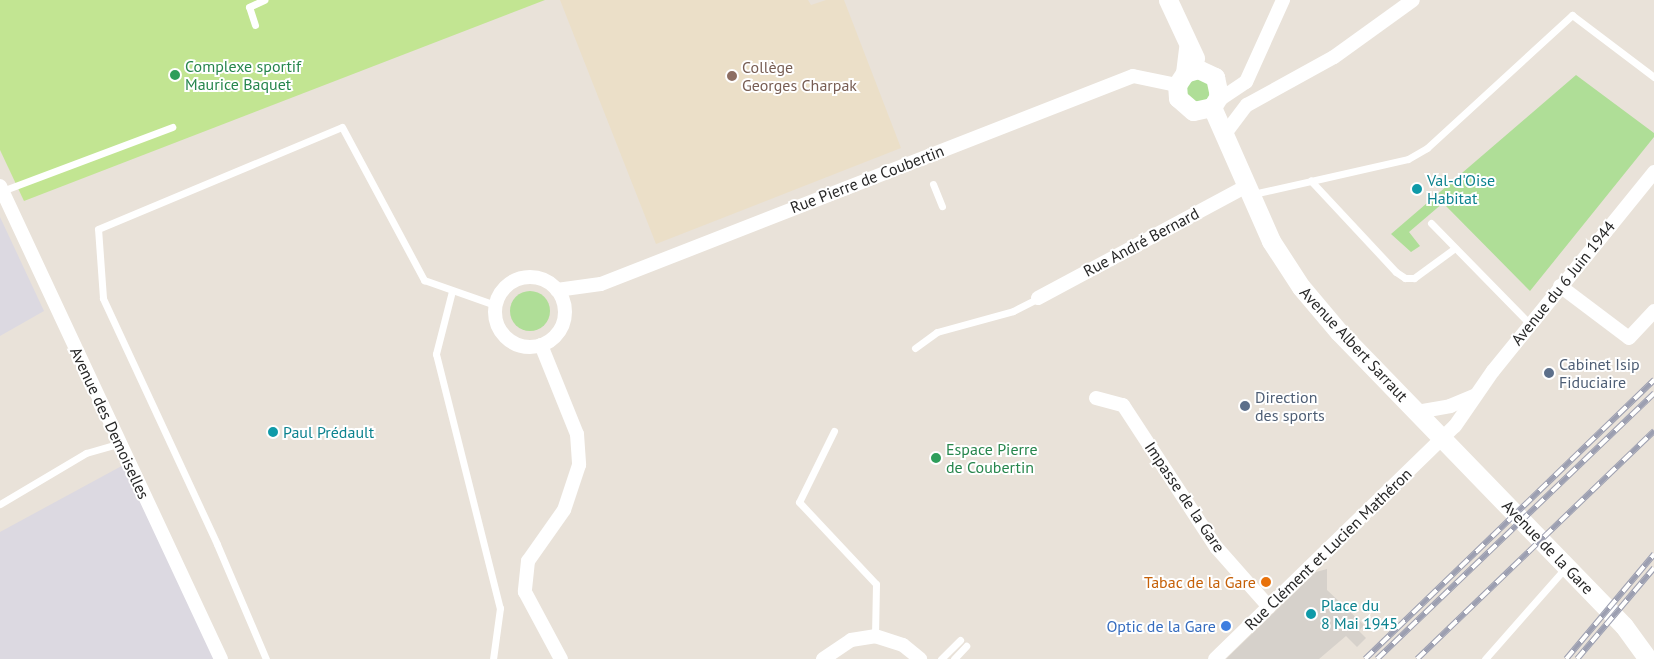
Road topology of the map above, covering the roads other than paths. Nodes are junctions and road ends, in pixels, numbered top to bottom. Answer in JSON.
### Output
{"nodes":[{"id":1,"x":264,"y":0,"type":"edge"},
{"id":2,"x":1168,"y":0,"type":"edge"},
{"id":3,"x":1284,"y":0,"type":"edge"},
{"id":4,"x":1414,"y":0,"type":"edge"},
{"id":5,"x":255,"y":26,"type":"dead end"},
{"id":6,"x":1188,"y":48,"type":"junction"},
{"id":7,"x":1204,"y":70,"type":"junction"},
{"id":8,"x":1654,"y":77,"type":"edge"},
{"id":9,"x":1181,"y":79,"type":"junction"},
{"id":10,"x":1218,"y":82,"type":"junction"},
{"id":11,"x":1241,"y":86,"type":"junction"},
{"id":12,"x":1263,"y":94,"type":"junction"},
{"id":13,"x":1214,"y":105,"type":"junction"},
{"id":14,"x":172,"y":127,"type":"dead end"},
{"id":15,"x":1224,"y":135,"type":"junction"},
{"id":16,"x":1654,"y":172,"type":"edge"},
{"id":17,"x":1311,"y":182,"type":"junction"},
{"id":18,"x":933,"y":184,"type":"dead end"},
{"id":19,"x":1,"y":189,"type":"edge"},
{"id":20,"x":1247,"y":191,"type":"junction"},
{"id":21,"x":942,"y":206,"type":"dead end"},
{"id":22,"x":1430,"y":223,"type":"dead end"},
{"id":23,"x":1455,"y":248,"type":"junction"},
{"id":24,"x":1560,"y":286,"type":"junction"},
{"id":25,"x":557,"y":290,"type":"junction"},
{"id":26,"x":452,"y":291,"type":"junction"},
{"id":27,"x":1038,"y":298,"type":"joint"},
{"id":28,"x":495,"y":304,"type":"junction"},
{"id":29,"x":1654,"y":311,"type":"edge"},
{"id":30,"x":1530,"y":324,"type":"junction"},
{"id":31,"x":541,"y":345,"type":"junction"},
{"id":32,"x":916,"y":348,"type":"dead end"},
{"id":33,"x":1474,"y":396,"type":"junction"},
{"id":34,"x":1096,"y":398,"type":"dead end"},
{"id":35,"x":1417,"y":412,"type":"junction"},
{"id":36,"x":834,"y":431,"type":"dead end"},
{"id":37,"x":1442,"y":440,"type":"junction"},
{"id":38,"x":120,"y":443,"type":"junction"},
{"id":39,"x":0,"y":504,"type":"edge"},
{"id":40,"x":1567,"y":566,"type":"junction"},
{"id":41,"x":1269,"y":607,"type":"junction"},
{"id":42,"x":875,"y":636,"type":"junction"},
{"id":43,"x":960,"y":640,"type":"dead end"},
{"id":44,"x":966,"y":646,"type":"dead end"},
{"id":45,"x":221,"y":659,"type":"edge"},
{"id":46,"x":266,"y":659,"type":"edge"},
{"id":47,"x":493,"y":659,"type":"edge"},
{"id":48,"x":561,"y":659,"type":"edge"},
{"id":49,"x":822,"y":659,"type":"edge"},
{"id":50,"x":920,"y":659,"type":"edge"},
{"id":51,"x":940,"y":659,"type":"edge"},
{"id":52,"x":954,"y":659,"type":"edge"},
{"id":53,"x":1214,"y":659,"type":"edge"},
{"id":54,"x":1485,"y":659,"type":"edge"},
{"id":55,"x":1648,"y":659,"type":"edge"}],
"edges":[{"from":1,"to":5,"type":"lane"},
{"from":2,"to":6,"type":"street"},
{"from":3,"to":11,"type":"street"},
{"from":4,"to":12,"type":"street"},
{"from":6,"to":7,"type":"street"},
{"from":6,"to":9,"type":"street"},
{"from":7,"to":9,"type":"street"},
{"from":7,"to":10,"type":"street"},
{"from":8,"to":17,"type":"lane"},
{"from":9,"to":13,"type":"street"},
{"from":9,"to":25,"type":"street","name":"Rue Pierre de Coubertin"},
{"from":10,"to":11,"type":"street"},
{"from":10,"to":13,"type":"street","name":"Avenue Albert Sarraut"},
{"from":11,"to":12,"type":"street"},
{"from":11,"to":13,"type":"street"},
{"from":12,"to":15,"type":"street"},
{"from":13,"to":15,"type":"street","name":"Avenue Albert Sarraut"},
{"from":14,"to":19,"type":"lane"},
{"from":15,"to":20,"type":"street","name":"Avenue Albert Sarraut"},
{"from":16,"to":24,"type":"street","name":"Avenue du 6 Juin 1944"},
{"from":17,"to":20,"type":"lane"},
{"from":17,"to":23,"type":"lane"},
{"from":18,"to":21,"type":"lane"},
{"from":19,"to":38,"type":"street","name":"Avenue des Demoiselles"},
{"from":20,"to":27,"type":"street","name":"Rue André Bernard"},
{"from":20,"to":35,"type":"street","name":"Avenue Albert Sarraut"},
{"from":22,"to":23,"type":"lane"},
{"from":23,"to":30,"type":"lane"},
{"from":24,"to":29,"type":"street"},
{"from":24,"to":30,"type":"street","name":"Avenue du 6 Juin 1944"},
{"from":25,"to":28,"type":"street"},
{"from":25,"to":31,"type":"street"},
{"from":26,"to":28,"type":"lane"},
{"from":26,"to":46,"type":"lane"},
{"from":26,"to":47,"type":"lane"},
{"from":27,"to":32,"type":"lane"},
{"from":28,"to":31,"type":"street"},
{"from":30,"to":33,"type":"street","name":"Avenue du 6 Juin 1944"},
{"from":31,"to":48,"type":"street"},
{"from":33,"to":35,"type":"street","name":"Avenue du 6 Juin 1944"},
{"from":33,"to":37,"type":"street","name":"Avenue du 6 Juin 1944"},
{"from":34,"to":41,"type":"street","name":"Impasse de la Gare"},
{"from":35,"to":37,"type":"street","name":"Avenue Albert Sarraut"},
{"from":36,"to":42,"type":"lane"},
{"from":37,"to":40,"type":"street","name":"Avenue de la Gare"},
{"from":37,"to":41,"type":"street","name":"Rue Clément et Lucien Mathéron"},
{"from":38,"to":39,"type":"lane"},
{"from":38,"to":45,"type":"street","name":"Avenue des Demoiselles"},
{"from":40,"to":54,"type":"lane"},
{"from":40,"to":55,"type":"street","name":"Avenue de la Gare"},
{"from":41,"to":53,"type":"street","name":"Rue Clément et Lucien Mathéron"},
{"from":42,"to":49,"type":"street"},
{"from":42,"to":50,"type":"street"},
{"from":43,"to":51,"type":"lane"},
{"from":44,"to":52,"type":"lane"}]}
